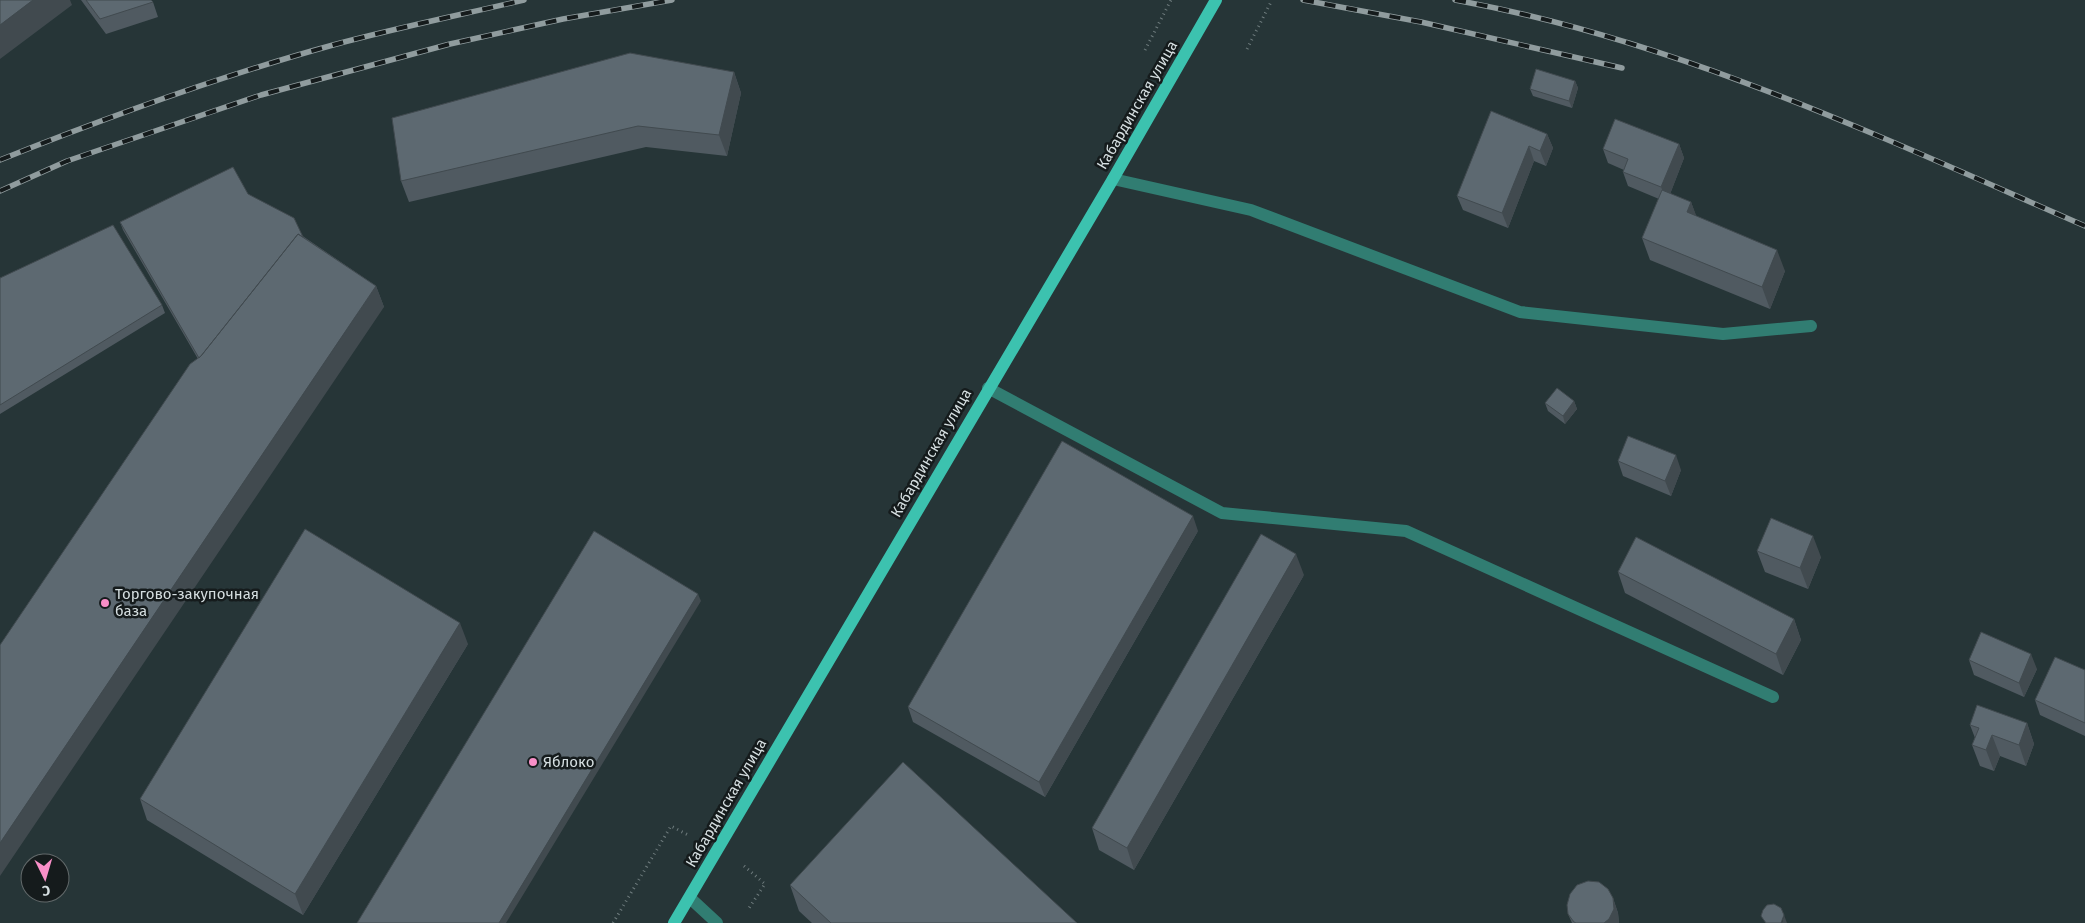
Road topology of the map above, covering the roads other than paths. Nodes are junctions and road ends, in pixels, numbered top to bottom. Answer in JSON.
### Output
{"nodes":[{"id":1,"x":1216,"y":0,"type":"edge"},
{"id":2,"x":1113,"y":179,"type":"junction"},
{"id":3,"x":1811,"y":326,"type":"dead end"},
{"id":4,"x":988,"y":388,"type":"junction"},
{"id":5,"x":1773,"y":697,"type":"dead end"},
{"id":6,"x":690,"y":898,"type":"junction"},
{"id":7,"x":674,"y":923,"type":"edge"},
{"id":8,"x":717,"y":923,"type":"edge"}],
"edges":[{"from":1,"to":2,"type":"main road","name":"Кабардинская улица"},
{"from":2,"to":3,"type":"street"},
{"from":2,"to":4,"type":"main road","name":"Кабардинская улица"},
{"from":4,"to":5,"type":"street"},
{"from":4,"to":6,"type":"main road","name":"Кабардинская улица"},
{"from":6,"to":7,"type":"main road","name":"Кабардинская улица"},
{"from":6,"to":8,"type":"street"}]}
